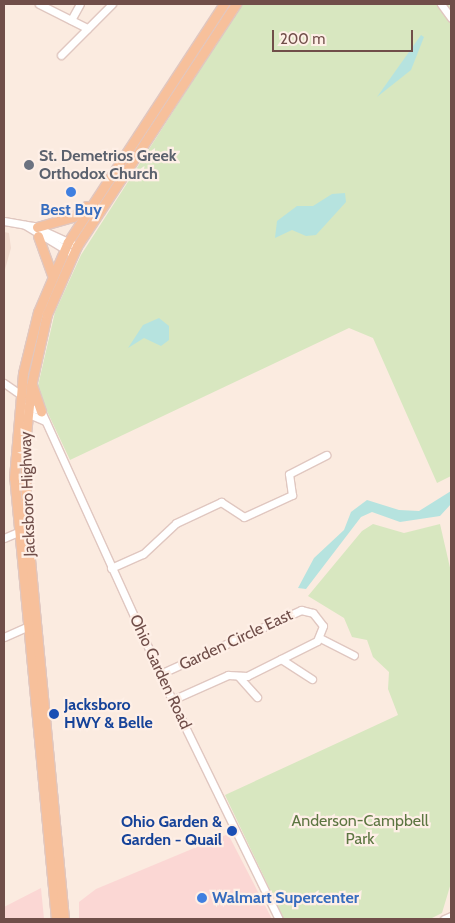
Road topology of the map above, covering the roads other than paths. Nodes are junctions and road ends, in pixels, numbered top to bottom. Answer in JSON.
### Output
{"nodes":[{"id":1,"x":39,"y":4,"type":"edge"},
{"id":2,"x":80,"y":4,"type":"edge"},
{"id":3,"x":112,"y":4,"type":"edge"},
{"id":4,"x":224,"y":4,"type":"edge"},
{"id":5,"x":236,"y":4,"type":"edge"},
{"id":6,"x":442,"y":4,"type":"edge"},
{"id":7,"x":451,"y":18,"type":"edge"},
{"id":8,"x":71,"y":20,"type":"junction"},
{"id":9,"x":87,"y":28,"type":"junction"},
{"id":10,"x":61,"y":55,"type":"dead end"},
{"id":11,"x":178,"y":80,"type":"junction"},
{"id":12,"x":103,"y":186,"type":"junction"},
{"id":13,"x":4,"y":221,"type":"edge"},
{"id":14,"x":38,"y":232,"type":"junction"},
{"id":15,"x":70,"y":248,"type":"junction"},
{"id":16,"x":52,"y":275,"type":"junction"},
{"id":17,"x":31,"y":381,"type":"junction"},
{"id":18,"x":4,"y":383,"type":"edge"},
{"id":19,"x":20,"y":394,"type":"junction"},
{"id":20,"x":22,"y":409,"type":"junction"},
{"id":21,"x":41,"y":411,"type":"junction"},
{"id":22,"x":46,"y":421,"type":"junction"},
{"id":23,"x":326,"y":455,"type":"dead end"},
{"id":24,"x":23,"y":530,"type":"junction"},
{"id":25,"x":4,"y":538,"type":"edge"},
{"id":26,"x":111,"y":568,"type":"junction"},
{"id":27,"x":35,"y":623,"type":"junction"},
{"id":28,"x":26,"y":627,"type":"junction"},
{"id":29,"x":4,"y":637,"type":"edge"},
{"id":30,"x":320,"y":638,"type":"junction"},
{"id":31,"x":354,"y":655,"type":"dead end"},
{"id":32,"x":281,"y":659,"type":"junction"},
{"id":33,"x":160,"y":674,"type":"junction"},
{"id":34,"x":239,"y":677,"type":"junction"},
{"id":35,"x":312,"y":679,"type":"dead end"},
{"id":36,"x":257,"y":697,"type":"dead end"},
{"id":37,"x":172,"y":700,"type":"junction"},
{"id":38,"x":43,"y":746,"type":"junction"},
{"id":39,"x":451,"y":916,"type":"edge"},
{"id":40,"x":56,"y":919,"type":"edge"},
{"id":41,"x":64,"y":919,"type":"edge"},
{"id":42,"x":279,"y":919,"type":"edge"},
{"id":43,"x":444,"y":919,"type":"edge"}],
"edges":[{"from":1,"to":8,"type":"street"},
{"from":2,"to":8,"type":"street"},
{"from":3,"to":9,"type":"street"},
{"from":4,"to":11,"type":"main road","name":"Jacksboro Highway"},
{"from":5,"to":11,"type":"main road","name":"Jacksboro Highway"},
{"from":6,"to":7,"type":"street"},
{"from":8,"to":9,"type":"street"},
{"from":9,"to":10,"type":"street"},
{"from":11,"to":12,"type":"main road","name":"Jacksboro Highway"},
{"from":11,"to":15,"type":"main road","name":"Jacksboro Highway"},
{"from":12,"to":14,"type":"main road"},
{"from":12,"to":15,"type":"main road","name":"Jacksboro Highway"},
{"from":13,"to":14,"type":"street"},
{"from":14,"to":15,"type":"street"},
{"from":14,"to":16,"type":"main road"},
{"from":15,"to":16,"type":"main road","name":"Jacksboro Highway"},
{"from":15,"to":17,"type":"main road","name":"Jacksboro Highway"},
{"from":16,"to":19,"type":"main road","name":"Jacksboro Highway"},
{"from":17,"to":20,"type":"main road","name":"Jacksboro Highway"},
{"from":17,"to":21,"type":"main road"},
{"from":18,"to":19,"type":"street"},
{"from":19,"to":20,"type":"main road","name":"Jacksboro Highway"},
{"from":20,"to":21,"type":"street"},
{"from":20,"to":22,"type":"street"},
{"from":20,"to":24,"type":"main road","name":"Jacksboro Highway"},
{"from":21,"to":22,"type":"street","name":"Ohio Garden Road"},
{"from":22,"to":26,"type":"street","name":"Ohio Garden Road"},
{"from":23,"to":26,"type":"street"},
{"from":24,"to":25,"type":"street"},
{"from":24,"to":27,"type":"main road","name":"Jacksboro Highway"},
{"from":24,"to":28,"type":"main road","name":"Jacksboro Highway"},
{"from":26,"to":33,"type":"street","name":"Ohio Garden Road"},
{"from":27,"to":28,"type":"street"},
{"from":27,"to":38,"type":"main road","name":"Jacksboro Highway"},
{"from":28,"to":29,"type":"street"},
{"from":28,"to":38,"type":"main road","name":"Jacksboro Highway"},
{"from":30,"to":31,"type":"street"},
{"from":30,"to":32,"type":"street"},
{"from":30,"to":33,"type":"street","name":"Garden Circle East"},
{"from":32,"to":34,"type":"street"},
{"from":32,"to":35,"type":"street"},
{"from":33,"to":37,"type":"street","name":"Ohio Garden Road"},
{"from":34,"to":36,"type":"street"},
{"from":34,"to":37,"type":"street"},
{"from":37,"to":42,"type":"street","name":"Ohio Garden Road"},
{"from":38,"to":40,"type":"main road","name":"Jacksboro Highway"},
{"from":38,"to":41,"type":"main road","name":"Jacksboro Highway"},
{"from":39,"to":43,"type":"street"}]}
